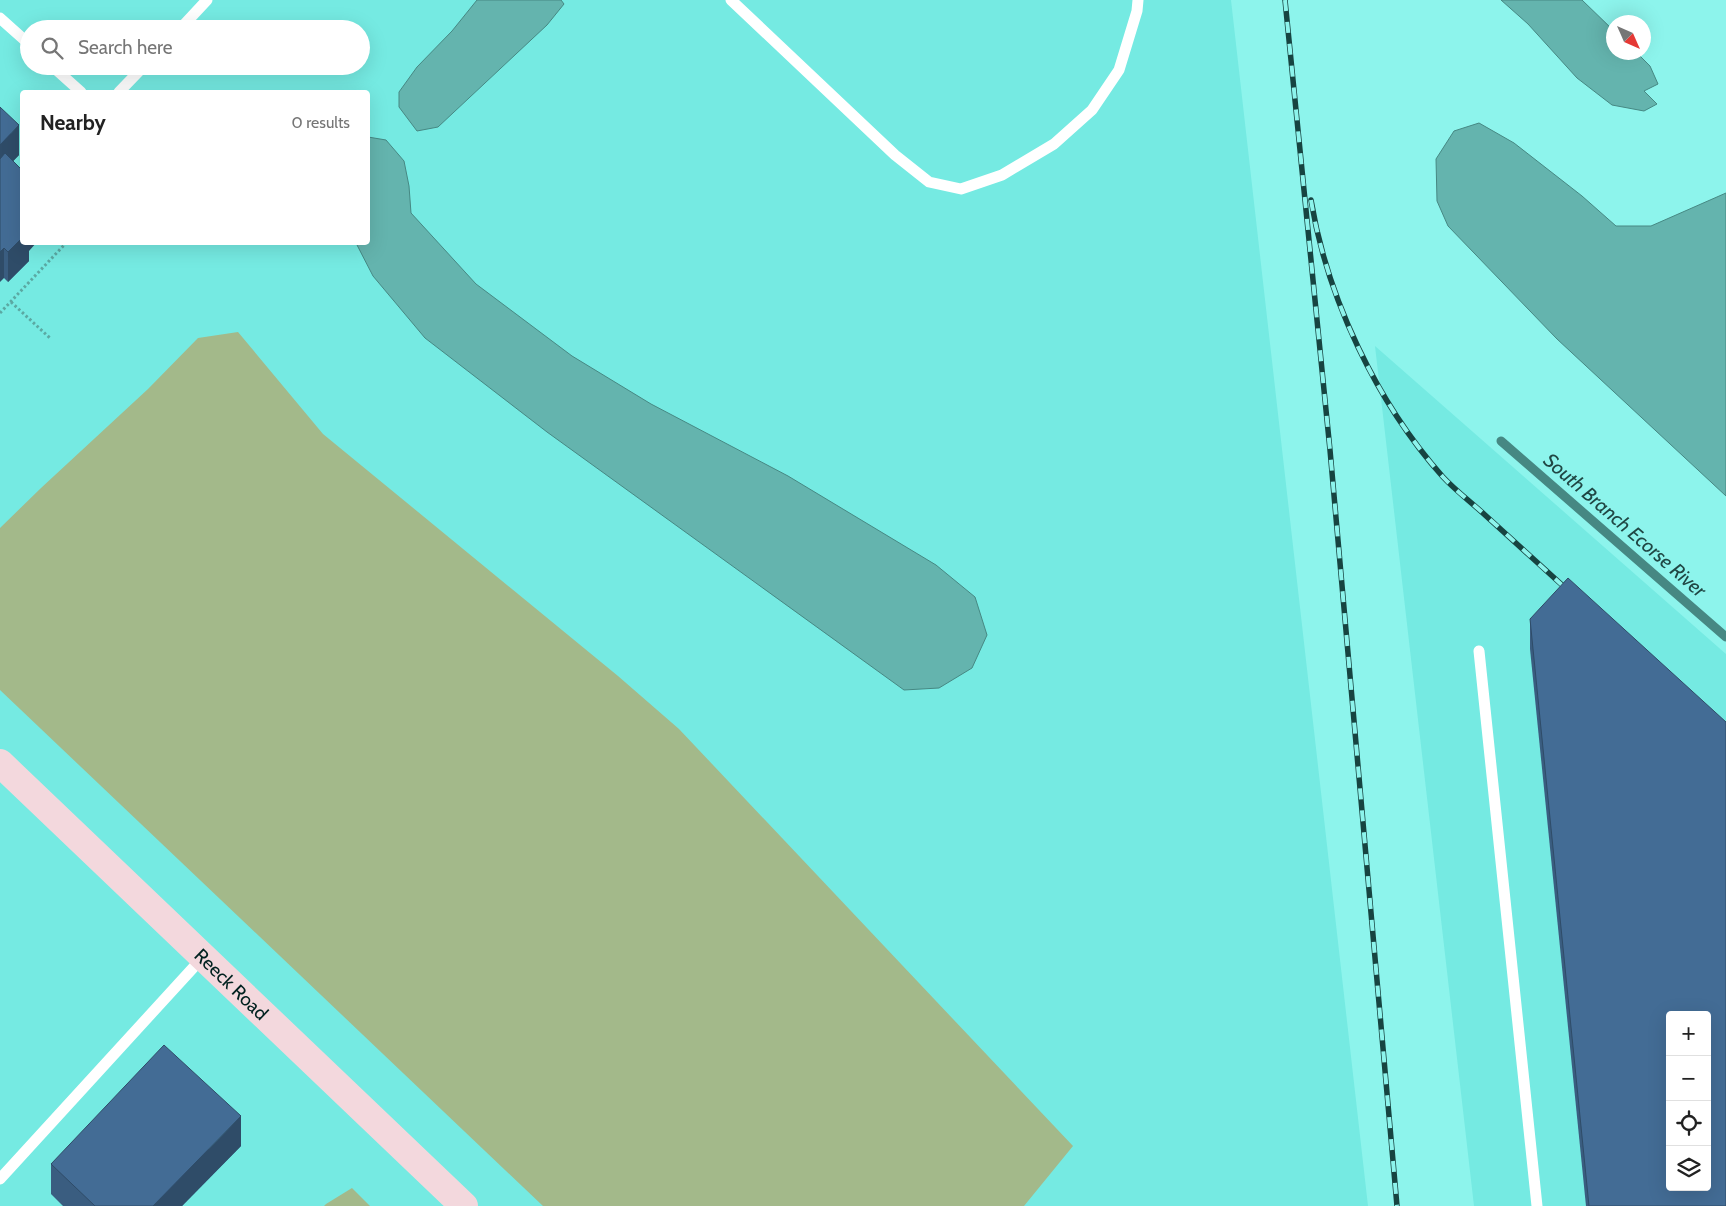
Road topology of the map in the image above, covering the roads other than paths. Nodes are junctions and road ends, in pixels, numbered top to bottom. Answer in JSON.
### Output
{"nodes":[{"id":1,"x":207,"y":0,"type":"edge"},
{"id":2,"x":732,"y":0,"type":"edge"},
{"id":3,"x":1138,"y":0,"type":"edge"},
{"id":4,"x":0,"y":18,"type":"edge"},
{"id":5,"x":188,"y":20,"type":"edge"},
{"id":6,"x":20,"y":36,"type":"edge"},
{"id":7,"x":62,"y":75,"type":"edge"},
{"id":8,"x":135,"y":75,"type":"edge"},
{"id":9,"x":79,"y":90,"type":"edge"},
{"id":10,"x":121,"y":90,"type":"edge"},
{"id":11,"x":1479,"y":651,"type":"dead end"},
{"id":12,"x":0,"y":763,"type":"edge"},
{"id":13,"x":204,"y":957,"type":"junction"},
{"id":14,"x":0,"y":1179,"type":"edge"},
{"id":15,"x":464,"y":1206,"type":"edge"},
{"id":16,"x":1537,"y":1206,"type":"edge"}],
"edges":[{"from":1,"to":5,"type":"lane"},
{"from":2,"to":3,"type":"lane"},
{"from":4,"to":6,"type":"lane"},
{"from":7,"to":9,"type":"lane"},
{"from":8,"to":10,"type":"lane"},
{"from":11,"to":16,"type":"lane"},
{"from":12,"to":13,"type":"street","name":"Reeck Road"},
{"from":13,"to":14,"type":"lane"},
{"from":13,"to":15,"type":"street","name":"Reeck Road"}]}
